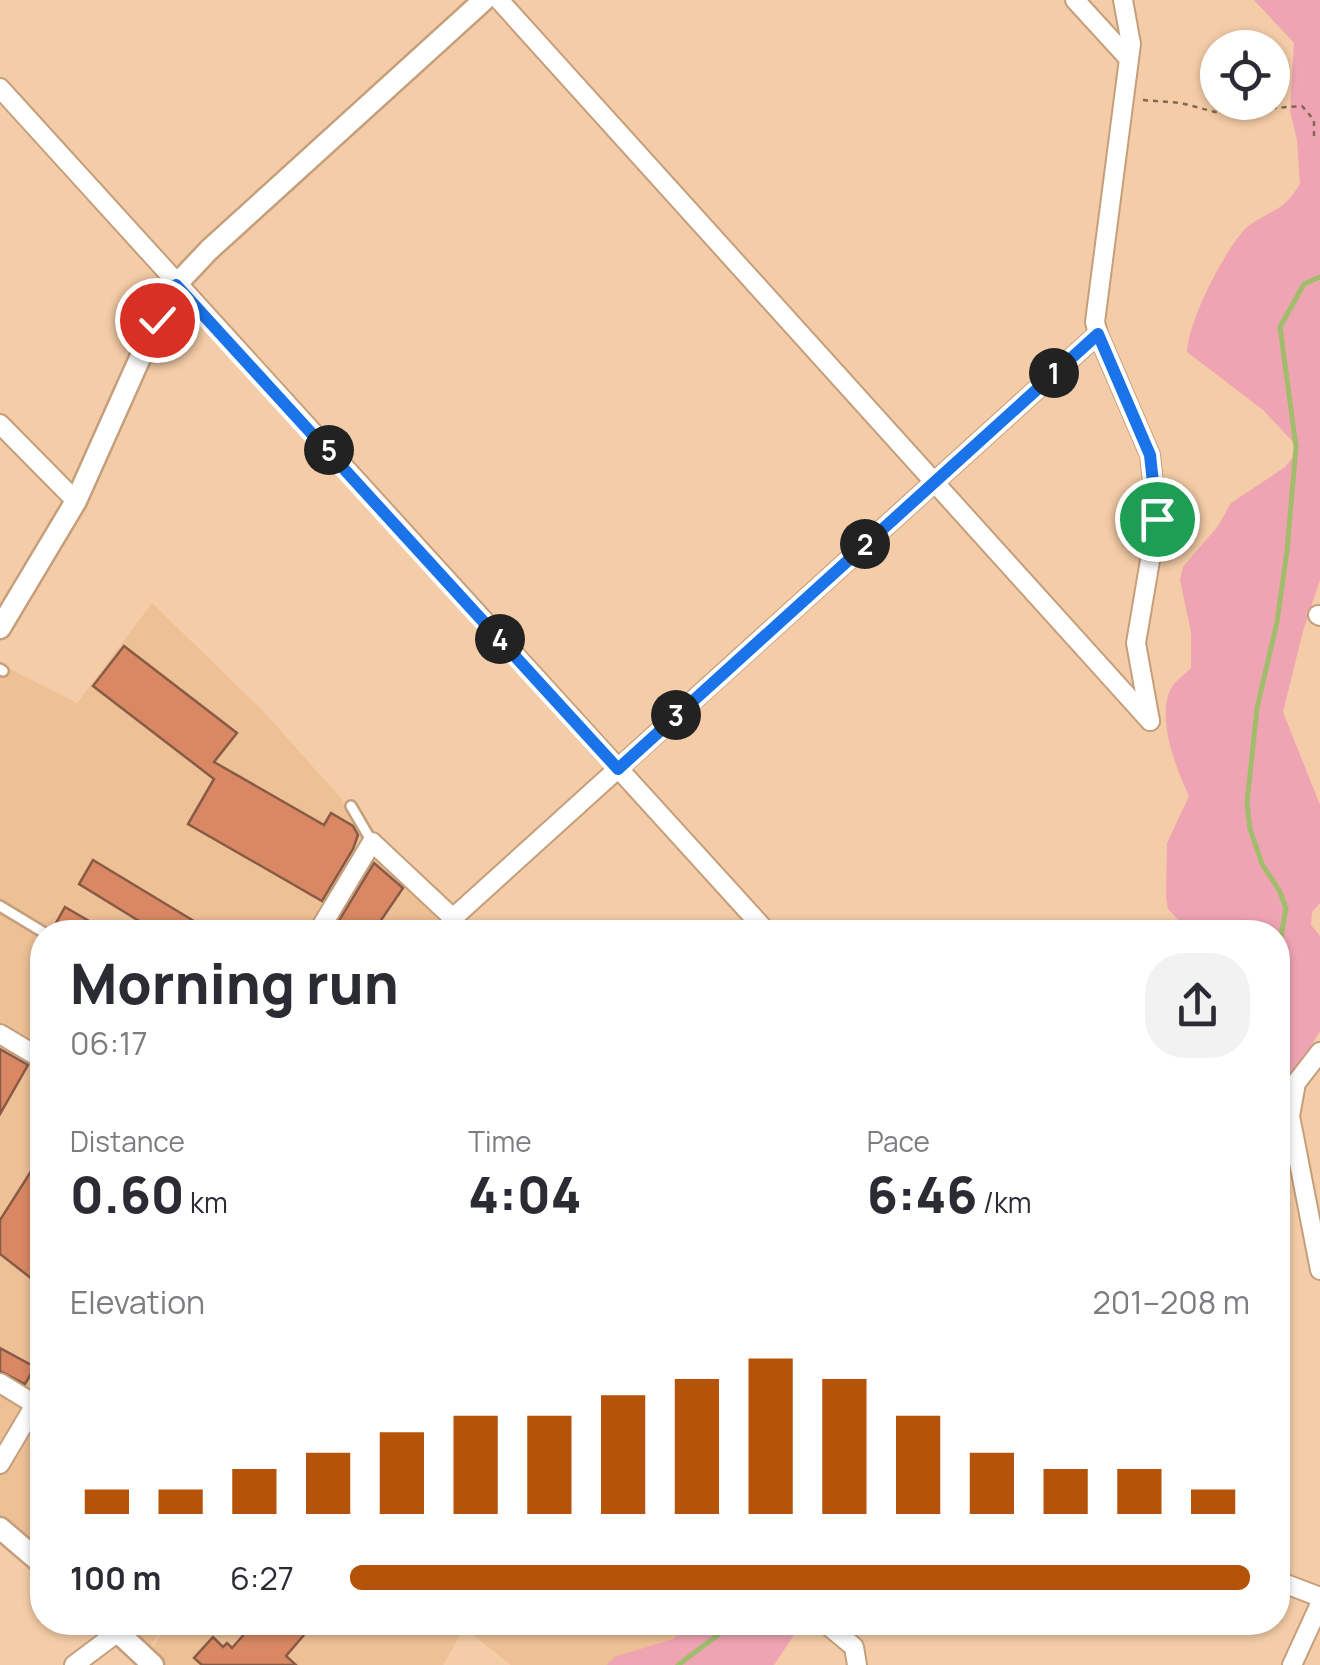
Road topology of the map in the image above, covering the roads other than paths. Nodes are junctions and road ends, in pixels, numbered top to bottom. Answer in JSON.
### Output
{"nodes":[{"id":1,"x":484,"y":0,"type":"edge"},
{"id":2,"x":499,"y":0,"type":"edge"},
{"id":3,"x":1075,"y":0,"type":"edge"},
{"id":4,"x":1124,"y":0,"type":"edge"},
{"id":5,"x":1129,"y":58,"type":"junction"},
{"id":6,"x":0,"y":88,"type":"edge"},
{"id":7,"x":176,"y":285,"type":"junction"},
{"id":8,"x":1098,"y":334,"type":"junction"},
{"id":9,"x":0,"y":424,"type":"edge"},
{"id":10,"x":934,"y":482,"type":"junction"},
{"id":11,"x":76,"y":501,"type":"junction"},
{"id":12,"x":0,"y":628,"type":"edge"},
{"id":13,"x":618,"y":769,"type":"junction"},
{"id":14,"x":351,"y":806,"type":"dead end"},
{"id":15,"x":372,"y":842,"type":"junction"},
{"id":16,"x":0,"y":906,"type":"edge"},
{"id":17,"x":325,"y":920,"type":"edge"},
{"id":18,"x":755,"y":920,"type":"edge"},
{"id":19,"x":30,"y":924,"type":"edge"},
{"id":20,"x":0,"y":1034,"type":"edge"},
{"id":21,"x":30,"y":1052,"type":"edge"},
{"id":22,"x":1320,"y":1052,"type":"edge"},
{"id":23,"x":1320,"y":1270,"type":"edge"},
{"id":24,"x":0,"y":1383,"type":"edge"},
{"id":25,"x":30,"y":1395,"type":"edge"},
{"id":26,"x":30,"y":1414,"type":"edge"},
{"id":27,"x":0,"y":1464,"type":"edge"},
{"id":28,"x":0,"y":1528,"type":"edge"},
{"id":29,"x":30,"y":1554,"type":"edge"},
{"id":30,"x":1290,"y":1586,"type":"edge"},
{"id":31,"x":1320,"y":1600,"type":"edge"},
{"id":32,"x":104,"y":1635,"type":"edge"},
{"id":33,"x":121,"y":1635,"type":"edge"},
{"id":34,"x":840,"y":1635,"type":"edge"},
{"id":35,"x":74,"y":1665,"type":"edge"},
{"id":36,"x":153,"y":1665,"type":"edge"},
{"id":37,"x":857,"y":1665,"type":"edge"},
{"id":38,"x":1292,"y":1665,"type":"edge"}],
"edges":[{"from":1,"to":7,"type":"street"},
{"from":2,"to":10,"type":"street"},
{"from":3,"to":5,"type":"street"},
{"from":4,"to":5,"type":"street"},
{"from":5,"to":8,"type":"street"},
{"from":6,"to":7,"type":"street"},
{"from":7,"to":11,"type":"street"},
{"from":7,"to":13,"type":"street"},
{"from":8,"to":10,"type":"street"},
{"from":8,"to":10,"type":"street"},
{"from":9,"to":11,"type":"street"},
{"from":10,"to":13,"type":"street"},
{"from":11,"to":12,"type":"street"},
{"from":13,"to":15,"type":"street"},
{"from":13,"to":18,"type":"street"},
{"from":14,"to":15,"type":"lane"},
{"from":15,"to":17,"type":"street"},
{"from":16,"to":19,"type":"lane"},
{"from":20,"to":21,"type":"street"},
{"from":22,"to":23,"type":"street"},
{"from":24,"to":25,"type":"street"},
{"from":26,"to":27,"type":"street"},
{"from":28,"to":29,"type":"street"},
{"from":30,"to":31,"type":"street"},
{"from":31,"to":38,"type":"street"},
{"from":32,"to":35,"type":"street"},
{"from":33,"to":36,"type":"street"},
{"from":34,"to":37,"type":"street"}]}
